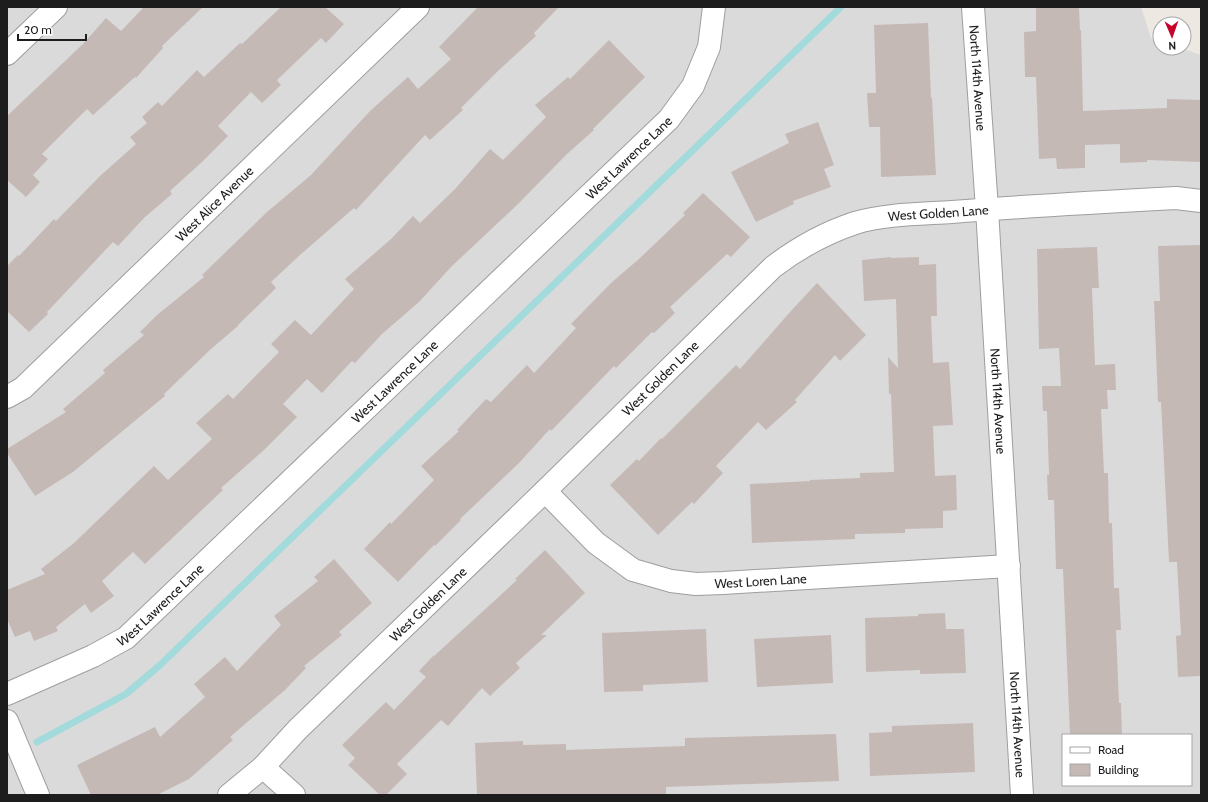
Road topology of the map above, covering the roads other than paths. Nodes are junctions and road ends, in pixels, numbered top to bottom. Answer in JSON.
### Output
{"nodes":[{"id":1,"x":56,"y":7,"type":"edge"},
{"id":2,"x":418,"y":7,"type":"edge"},
{"id":3,"x":714,"y":7,"type":"edge"},
{"id":4,"x":973,"y":7,"type":"edge"},
{"id":5,"x":7,"y":54,"type":"edge"},
{"id":6,"x":1201,"y":202,"type":"edge"},
{"id":7,"x":987,"y":209,"type":"junction"},
{"id":8,"x":7,"y":397,"type":"edge"},
{"id":9,"x":545,"y":491,"type":"junction"},
{"id":10,"x":1009,"y":566,"type":"junction"},
{"id":11,"x":7,"y":694,"type":"edge"},
{"id":12,"x":10,"y":728,"type":"edge"},
{"id":13,"x":263,"y":767,"type":"junction"},
{"id":14,"x":38,"y":795,"type":"edge"},
{"id":15,"x":229,"y":795,"type":"edge"},
{"id":16,"x":294,"y":795,"type":"edge"},
{"id":17,"x":1022,"y":795,"type":"edge"}],
"edges":[{"from":1,"to":5,"type":"street"},
{"from":2,"to":8,"type":"street","name":"West Alice Avenue"},
{"from":3,"to":11,"type":"street","name":"West Lawrence Lane"},
{"from":4,"to":7,"type":"street","name":"North 114th Avenue"},
{"from":6,"to":7,"type":"street","name":"West Golden Lane"},
{"from":7,"to":9,"type":"street","name":"West Golden Lane"},
{"from":7,"to":10,"type":"street","name":"North 114th Avenue"},
{"from":9,"to":10,"type":"street","name":"West Loren Lane"},
{"from":9,"to":13,"type":"street","name":"West Golden Lane"},
{"from":10,"to":17,"type":"street","name":"North 114th Avenue"},
{"from":12,"to":14,"type":"street"},
{"from":13,"to":15,"type":"street","name":"West Golden Lane"},
{"from":13,"to":16,"type":"street"}]}
